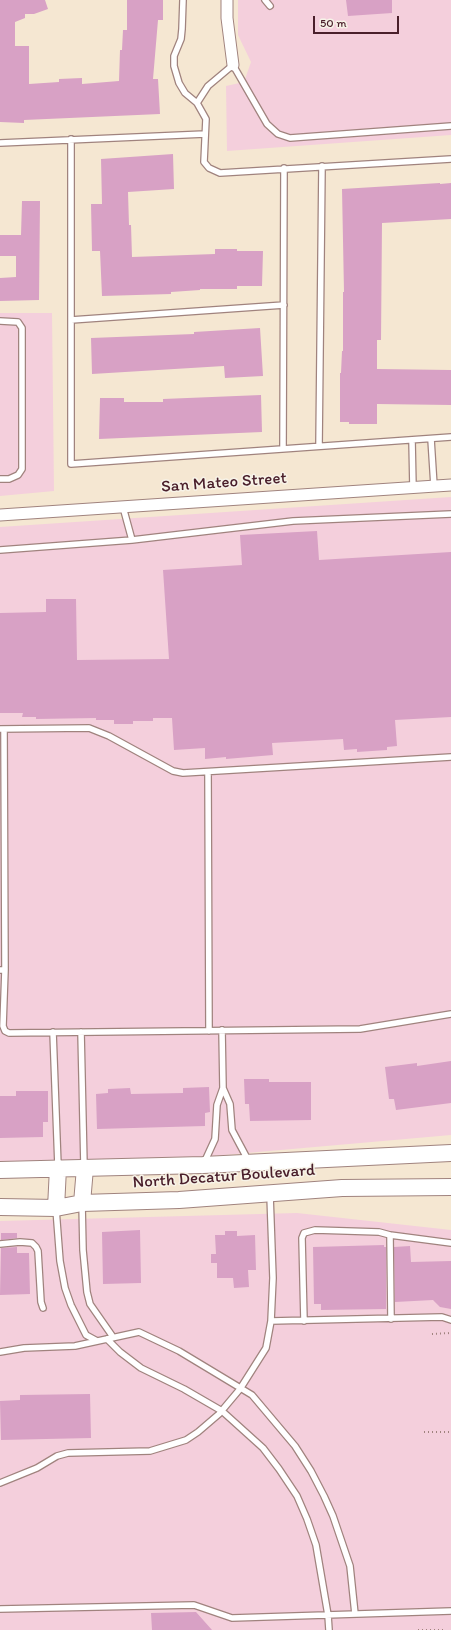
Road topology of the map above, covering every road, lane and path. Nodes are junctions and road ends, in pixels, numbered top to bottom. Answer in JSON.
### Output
{"nodes":[{"id":1,"x":183,"y":0,"type":"edge"},
{"id":2,"x":227,"y":0,"type":"edge"},
{"id":3,"x":265,"y":0,"type":"edge"},
{"id":4,"x":270,"y":6,"type":"dead end"},
{"id":5,"x":233,"y":66,"type":"junction"},
{"id":6,"x":197,"y":102,"type":"junction"},
{"id":7,"x":451,"y":126,"type":"edge"},
{"id":8,"x":205,"y":134,"type":"junction"},
{"id":9,"x":71,"y":139,"type":"junction"},
{"id":10,"x":0,"y":143,"type":"edge"},
{"id":11,"x":451,"y":159,"type":"edge"},
{"id":12,"x":322,"y":166,"type":"junction"},
{"id":13,"x":284,"y":168,"type":"junction"},
{"id":14,"x":284,"y":305,"type":"junction"},
{"id":15,"x":71,"y":320,"type":"junction"},
{"id":16,"x":0,"y":321,"type":"edge"},
{"id":17,"x":451,"y":437,"type":"edge"},
{"id":18,"x":432,"y":438,"type":"junction"},
{"id":19,"x":412,"y":440,"type":"junction"},
{"id":20,"x":319,"y":446,"type":"junction"},
{"id":21,"x":283,"y":449,"type":"junction"},
{"id":22,"x":0,"y":479,"type":"edge"},
{"id":23,"x":451,"y":485,"type":"edge"},
{"id":24,"x":434,"y":486,"type":"junction"},
{"id":25,"x":413,"y":488,"type":"junction"},
{"id":26,"x":123,"y":507,"type":"junction"},
{"id":27,"x":451,"y":514,"type":"edge"},
{"id":28,"x":0,"y":515,"type":"edge"},
{"id":29,"x":132,"y":540,"type":"junction"},
{"id":30,"x":0,"y":550,"type":"edge"},
{"id":31,"x":2,"y":729,"type":"edge"},
{"id":32,"x":451,"y":756,"type":"edge"},
{"id":33,"x":208,"y":772,"type":"junction"},
{"id":34,"x":3,"y":970,"type":"edge"},
{"id":35,"x":451,"y":1014,"type":"edge"},
{"id":36,"x":222,"y":1030,"type":"junction"},
{"id":37,"x":209,"y":1031,"type":"junction"},
{"id":38,"x":53,"y":1032,"type":"junction"},
{"id":39,"x":81,"y":1032,"type":"junction"},
{"id":40,"x":223,"y":1088,"type":"junction"},
{"id":41,"x":451,"y":1153,"type":"edge"},
{"id":42,"x":250,"y":1163,"type":"junction"},
{"id":43,"x":203,"y":1165,"type":"junction"},
{"id":44,"x":58,"y":1168,"type":"junction"},
{"id":45,"x":84,"y":1168,"type":"junction"},
{"id":46,"x":0,"y":1170,"type":"edge"},
{"id":47,"x":451,"y":1187,"type":"edge"},
{"id":48,"x":270,"y":1193,"type":"junction"},
{"id":49,"x":82,"y":1203,"type":"junction"},
{"id":50,"x":0,"y":1207,"type":"edge"},
{"id":51,"x":56,"y":1208,"type":"junction"},
{"id":52,"x":390,"y":1235,"type":"junction"},
{"id":53,"x":451,"y":1243,"type":"edge"},
{"id":54,"x":0,"y":1244,"type":"edge"},
{"id":55,"x":42,"y":1308,"type":"dead end"},
{"id":56,"x":391,"y":1318,"type":"junction"},
{"id":57,"x":451,"y":1320,"type":"edge"},
{"id":58,"x":272,"y":1321,"type":"junction"},
{"id":59,"x":304,"y":1321,"type":"junction"},
{"id":60,"x":451,"y":1333,"type":"edge"},
{"id":61,"x":432,"y":1334,"type":"dead end"},
{"id":62,"x":110,"y":1338,"type":"junction"},
{"id":63,"x":97,"y":1341,"type":"junction"},
{"id":64,"x":0,"y":1352,"type":"edge"},
{"id":65,"x":240,"y":1389,"type":"junction"},
{"id":66,"x":222,"y":1411,"type":"junction"},
{"id":67,"x":424,"y":1432,"type":"dead end"},
{"id":68,"x":451,"y":1432,"type":"edge"},
{"id":69,"x":0,"y":1483,"type":"edge"},
{"id":70,"x":0,"y":1610,"type":"edge"},
{"id":71,"x":451,"y":1611,"type":"edge"},
{"id":72,"x":355,"y":1614,"type":"junction"},
{"id":73,"x":328,"y":1615,"type":"junction"},
{"id":74,"x":329,"y":1630,"type":"edge"},
{"id":75,"x":418,"y":1630,"type":"edge"},
{"id":76,"x":442,"y":1630,"type":"edge"}],
"edges":[{"from":1,"to":6,"type":"lane"},
{"from":2,"to":5,"type":"street"},
{"from":3,"to":4,"type":"lane"},
{"from":5,"to":6,"type":"lane"},
{"from":5,"to":7,"type":"lane"},
{"from":6,"to":8,"type":"lane"},
{"from":8,"to":9,"type":"lane"},
{"from":8,"to":13,"type":"lane"},
{"from":9,"to":10,"type":"lane"},
{"from":9,"to":15,"type":"lane"},
{"from":11,"to":12,"type":"lane"},
{"from":12,"to":13,"type":"lane"},
{"from":12,"to":20,"type":"lane"},
{"from":13,"to":14,"type":"lane"},
{"from":14,"to":15,"type":"lane"},
{"from":14,"to":21,"type":"lane"},
{"from":15,"to":21,"type":"lane"},
{"from":16,"to":22,"type":"lane"},
{"from":17,"to":18,"type":"lane"},
{"from":18,"to":19,"type":"lane"},
{"from":18,"to":24,"type":"lane"},
{"from":19,"to":20,"type":"lane"},
{"from":19,"to":25,"type":"lane"},
{"from":20,"to":21,"type":"lane"},
{"from":23,"to":24,"type":"street","name":"San Mateo Street"},
{"from":24,"to":25,"type":"street","name":"San Mateo Street"},
{"from":25,"to":26,"type":"street","name":"San Mateo Street"},
{"from":26,"to":28,"type":"street","name":"San Mateo Street"},
{"from":26,"to":29,"type":"lane"},
{"from":27,"to":29,"type":"lane"},
{"from":29,"to":30,"type":"lane"},
{"from":31,"to":33,"type":"lane"},
{"from":31,"to":34,"type":"lane"},
{"from":32,"to":33,"type":"lane"},
{"from":33,"to":37,"type":"lane"},
{"from":34,"to":38,"type":"lane"},
{"from":35,"to":36,"type":"lane"},
{"from":36,"to":37,"type":"lane"},
{"from":36,"to":40,"type":"lane"},
{"from":37,"to":39,"type":"lane"},
{"from":38,"to":39,"type":"lane"},
{"from":38,"to":44,"type":"lane"},
{"from":39,"to":45,"type":"lane"},
{"from":40,"to":42,"type":"lane"},
{"from":40,"to":43,"type":"lane"},
{"from":41,"to":42,"type":"main road","name":"North Decatur Boulevard"},
{"from":42,"to":43,"type":"main road","name":"North Decatur Boulevard"},
{"from":43,"to":45,"type":"main road","name":"North Decatur Boulevard"},
{"from":44,"to":45,"type":"main road","name":"North Decatur Boulevard"},
{"from":44,"to":46,"type":"main road","name":"North Decatur Boulevard"},
{"from":44,"to":51,"type":"main road"},
{"from":45,"to":49,"type":"main road"},
{"from":47,"to":48,"type":"main road","name":"North Decatur Boulevard"},
{"from":48,"to":49,"type":"main road","name":"North Decatur Boulevard"},
{"from":48,"to":58,"type":"lane"},
{"from":49,"to":51,"type":"main road","name":"North Decatur Boulevard"},
{"from":49,"to":62,"type":"lane"},
{"from":50,"to":51,"type":"main road","name":"North Decatur Boulevard"},
{"from":51,"to":63,"type":"lane"},
{"from":52,"to":53,"type":"lane"},
{"from":52,"to":56,"type":"lane"},
{"from":52,"to":59,"type":"lane"},
{"from":54,"to":55,"type":"lane"},
{"from":56,"to":57,"type":"lane"},
{"from":56,"to":59,"type":"lane"},
{"from":58,"to":59,"type":"lane"},
{"from":58,"to":65,"type":"lane"},
{"from":60,"to":61,"type":"path"},
{"from":62,"to":63,"type":"lane"},
{"from":62,"to":65,"type":"lane"},
{"from":62,"to":66,"type":"lane"},
{"from":63,"to":64,"type":"lane"},
{"from":65,"to":66,"type":"lane"},
{"from":65,"to":72,"type":"lane"},
{"from":66,"to":69,"type":"lane"},
{"from":66,"to":73,"type":"lane"},
{"from":67,"to":68,"type":"path"},
{"from":70,"to":73,"type":"lane"},
{"from":71,"to":72,"type":"lane"},
{"from":72,"to":73,"type":"lane"},
{"from":73,"to":74,"type":"lane"},
{"from":75,"to":76,"type":"path"}]}
